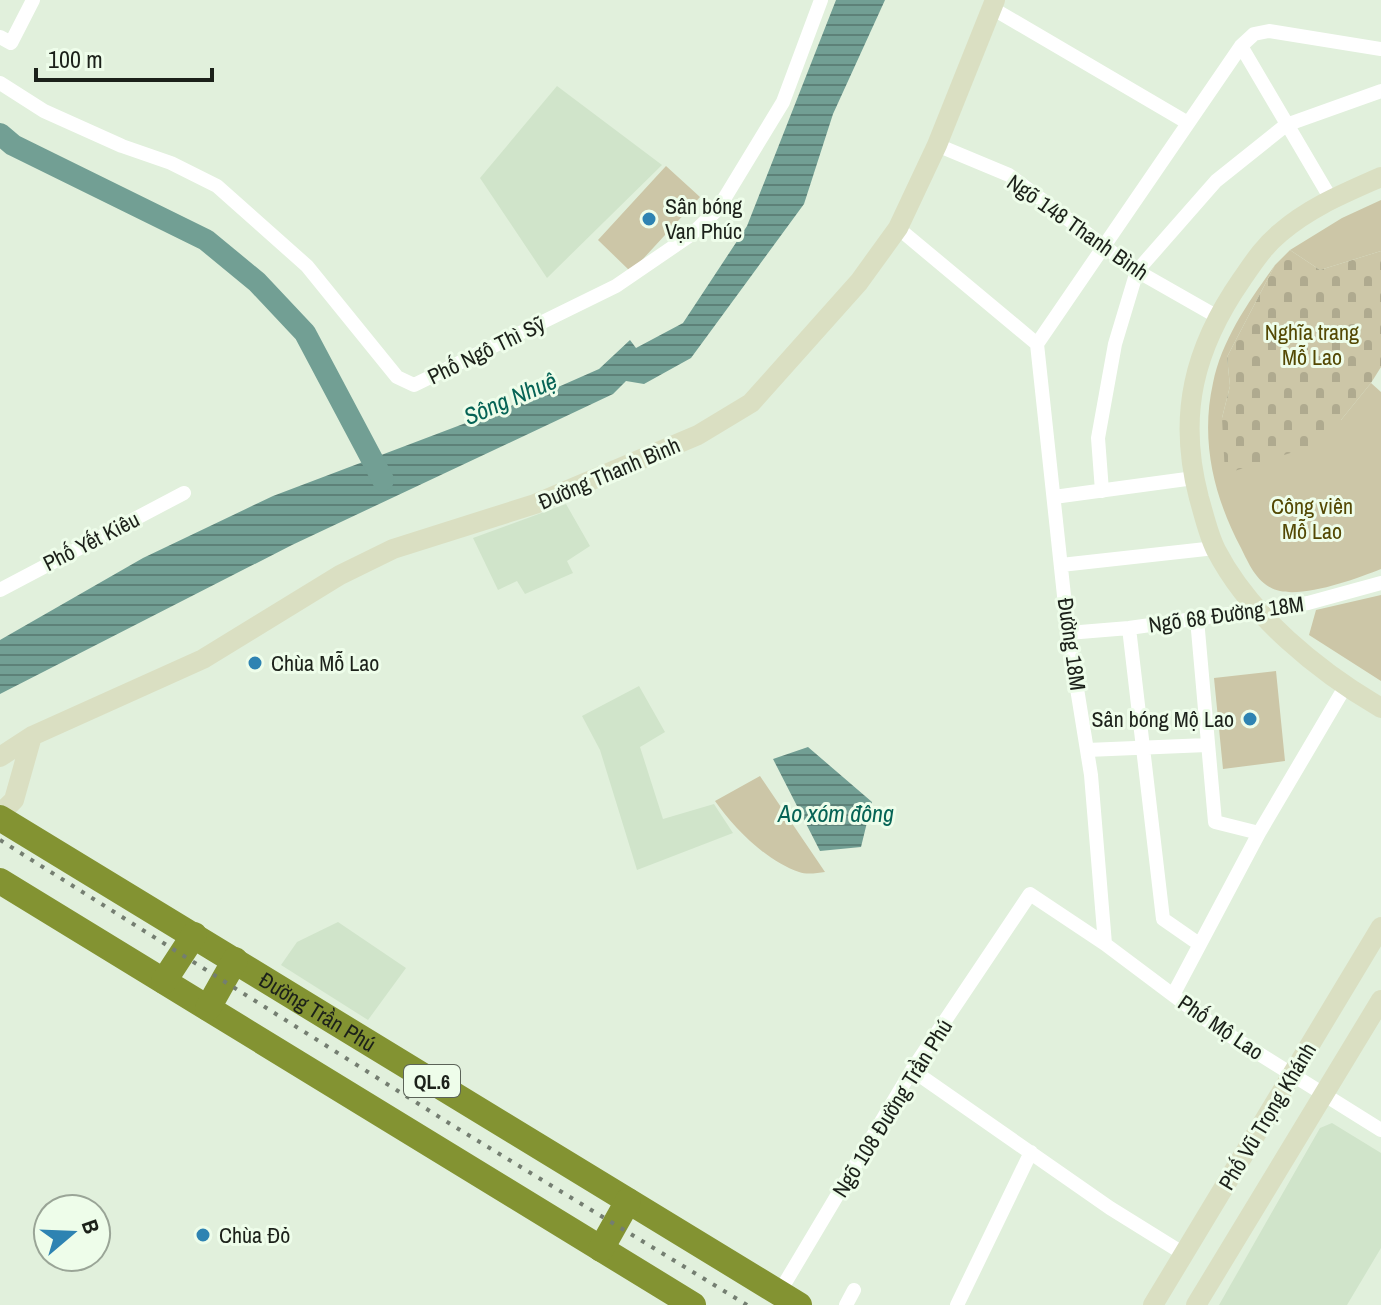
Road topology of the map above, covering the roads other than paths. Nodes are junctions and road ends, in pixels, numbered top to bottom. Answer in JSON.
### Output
{"nodes":[{"id":1,"x":33,"y":0,"type":"edge"},
{"id":2,"x":821,"y":0,"type":"edge"},
{"id":3,"x":992,"y":4,"type":"edge"},
{"id":4,"x":0,"y":37,"type":"edge"},
{"id":5,"x":1241,"y":46,"type":"junction"},
{"id":6,"x":1381,"y":49,"type":"edge"},
{"id":7,"x":0,"y":83,"type":"edge"},
{"id":8,"x":1381,"y":91,"type":"edge"},
{"id":9,"x":1188,"y":123,"type":"junction"},
{"id":10,"x":1286,"y":125,"type":"junction"},
{"id":11,"x":937,"y":145,"type":"junction"},
{"id":12,"x":1381,"y":177,"type":"edge"},
{"id":13,"x":1331,"y":199,"type":"junction"},
{"id":14,"x":898,"y":228,"type":"junction"},
{"id":15,"x":1103,"y":243,"type":"junction"},
{"id":16,"x":1137,"y":271,"type":"junction"},
{"id":17,"x":1216,"y":316,"type":"junction"},
{"id":18,"x":1037,"y":344,"type":"junction"},
{"id":19,"x":1194,"y":478,"type":"junction"},
{"id":20,"x":1102,"y":491,"type":"junction"},
{"id":21,"x":184,"y":493,"type":"dead end"},
{"id":22,"x":1054,"y":497,"type":"junction"},
{"id":23,"x":1215,"y":548,"type":"junction"},
{"id":24,"x":1061,"y":565,"type":"junction"},
{"id":25,"x":1381,"y":583,"type":"edge"},
{"id":26,"x":0,"y":590,"type":"edge"},
{"id":27,"x":1258,"y":607,"type":"junction"},
{"id":28,"x":1197,"y":619,"type":"junction"},
{"id":29,"x":1129,"y":628,"type":"junction"},
{"id":30,"x":1068,"y":633,"type":"junction"},
{"id":31,"x":1345,"y":687,"type":"junction"},
{"id":32,"x":1381,"y":708,"type":"edge"},
{"id":33,"x":32,"y":736,"type":"junction"},
{"id":34,"x":1207,"y":745,"type":"junction"},
{"id":35,"x":1142,"y":747,"type":"junction"},
{"id":36,"x":1087,"y":750,"type":"junction"},
{"id":37,"x":0,"y":757,"type":"edge"},
{"id":38,"x":0,"y":816,"type":"edge"},
{"id":39,"x":1259,"y":833,"type":"junction"},
{"id":40,"x":4,"y":886,"type":"edge"},
{"id":41,"x":1381,"y":927,"type":"edge"},
{"id":42,"x":194,"y":935,"type":"junction"},
{"id":43,"x":1105,"y":944,"type":"junction"},
{"id":44,"x":1199,"y":944,"type":"junction"},
{"id":45,"x":235,"y":960,"type":"junction"},
{"id":46,"x":164,"y":981,"type":"junction"},
{"id":47,"x":1173,"y":995,"type":"junction"},
{"id":48,"x":1381,"y":1000,"type":"edge"},
{"id":49,"x":208,"y":1008,"type":"junction"},
{"id":50,"x":912,"y":1070,"type":"junction"},
{"id":51,"x":1293,"y":1073,"type":"junction"},
{"id":52,"x":1324,"y":1095,"type":"junction"},
{"id":53,"x":1381,"y":1130,"type":"edge"},
{"id":54,"x":1031,"y":1152,"type":"junction"},
{"id":55,"x":628,"y":1201,"type":"junction"},
{"id":56,"x":601,"y":1249,"type":"junction"},
{"id":57,"x":1184,"y":1254,"type":"junction"},
{"id":58,"x":854,"y":1290,"type":"dead end"},
{"id":59,"x":789,"y":1299,"type":"edge"},
{"id":60,"x":693,"y":1305,"type":"edge"},
{"id":61,"x":846,"y":1305,"type":"edge"},
{"id":62,"x":957,"y":1305,"type":"edge"},
{"id":63,"x":1153,"y":1305,"type":"edge"},
{"id":64,"x":1196,"y":1305,"type":"edge"}],
"edges":[{"from":1,"to":4,"type":"street"},
{"from":2,"to":7,"type":"street","name":"Phố Ngô Thì Sỹ"},
{"from":3,"to":9,"type":"street"},
{"from":3,"to":11,"type":"street","name":"Đường Thanh Bình"},
{"from":5,"to":6,"type":"street"},
{"from":5,"to":9,"type":"street"},
{"from":5,"to":10,"type":"street"},
{"from":8,"to":10,"type":"street"},
{"from":9,"to":15,"type":"street"},
{"from":10,"to":13,"type":"street"},
{"from":10,"to":16,"type":"street"},
{"from":11,"to":14,"type":"street","name":"Đường Thanh Bình"},
{"from":11,"to":15,"type":"street","name":"Ngõ 148 Thanh Bình"},
{"from":12,"to":13,"type":"street"},
{"from":13,"to":17,"type":"street"},
{"from":14,"to":18,"type":"street"},
{"from":14,"to":33,"type":"street","name":"Đường Thanh Bình"},
{"from":15,"to":16,"type":"street","name":"Ngõ 148 Thanh Bình"},
{"from":15,"to":18,"type":"street"},
{"from":16,"to":17,"type":"street","name":"Ngõ 148 Thanh Bình"},
{"from":16,"to":20,"type":"street"},
{"from":17,"to":19,"type":"street"},
{"from":18,"to":22,"type":"street","name":"Đường 18M"},
{"from":19,"to":20,"type":"street"},
{"from":19,"to":23,"type":"street"},
{"from":20,"to":22,"type":"street"},
{"from":21,"to":26,"type":"street","name":"Phố Yết Kiêu"},
{"from":22,"to":24,"type":"street","name":"Đường 18M"},
{"from":23,"to":24,"type":"street"},
{"from":23,"to":27,"type":"street"},
{"from":24,"to":30,"type":"street","name":"Đường 18M"},
{"from":25,"to":27,"type":"street","name":"Ngõ 68 Đường 18M"},
{"from":27,"to":28,"type":"street","name":"Ngõ 68 Đường 18M"},
{"from":27,"to":31,"type":"street"},
{"from":28,"to":29,"type":"street","name":"Ngõ 68 Đường 18M"},
{"from":28,"to":34,"type":"street"},
{"from":29,"to":30,"type":"street","name":"Ngõ 68 Đường 18M"},
{"from":29,"to":35,"type":"street"},
{"from":30,"to":36,"type":"street","name":"Đường 18M"},
{"from":31,"to":32,"type":"street"},
{"from":31,"to":39,"type":"street"},
{"from":33,"to":37,"type":"street","name":"Đường Thanh Bình"},
{"from":33,"to":38,"type":"street"},
{"from":34,"to":35,"type":"street"},
{"from":34,"to":39,"type":"street"},
{"from":35,"to":36,"type":"street"},
{"from":35,"to":44,"type":"street"},
{"from":36,"to":43,"type":"street","name":"Đường 18M"},
{"from":38,"to":42,"type":"highway","name":"Đường Trần Phú","number":"QL.6"},
{"from":39,"to":44,"type":"street"},
{"from":40,"to":46,"type":"highway","number":"QL.6"},
{"from":41,"to":51,"type":"street","name":"Phố Vũ Trọng Khánh"},
{"from":42,"to":45,"type":"highway","name":"Đường Trần Phú","number":"QL.6"},
{"from":42,"to":46,"type":"highway"},
{"from":43,"to":47,"type":"street","name":"Phố Mộ Lao"},
{"from":43,"to":50,"type":"street","name":"Ngõ 108 Đường Trần Phú"},
{"from":44,"to":47,"type":"street"},
{"from":45,"to":49,"type":"highway"},
{"from":45,"to":55,"type":"highway","name":"Đường Trần Phú","number":"QL.6"},
{"from":46,"to":49,"type":"highway","number":"QL.6"},
{"from":47,"to":51,"type":"street","name":"Phố Mộ Lao"},
{"from":48,"to":52,"type":"street","name":"Phố Vũ Trọng Khánh"},
{"from":49,"to":56,"type":"highway","number":"QL.6"},
{"from":50,"to":54,"type":"street"},
{"from":50,"to":59,"type":"street","name":"Ngõ 108 Đường Trần Phú"},
{"from":51,"to":52,"type":"street","name":"Phố Mộ Lao"},
{"from":51,"to":57,"type":"street","name":"Phố Vũ Trọng Khánh"},
{"from":52,"to":53,"type":"street","name":"Phố Mộ Lao"},
{"from":52,"to":64,"type":"street","name":"Phố Vũ Trọng Khánh"},
{"from":54,"to":57,"type":"street"},
{"from":54,"to":62,"type":"street"},
{"from":55,"to":56,"type":"highway"},
{"from":55,"to":59,"type":"highway","name":"Đường Trần Phú","number":"QL.6"},
{"from":56,"to":60,"type":"highway","number":"QL.6"},
{"from":57,"to":63,"type":"street","name":"Phố Vũ Trọng Khánh"},
{"from":58,"to":61,"type":"street"}]}
